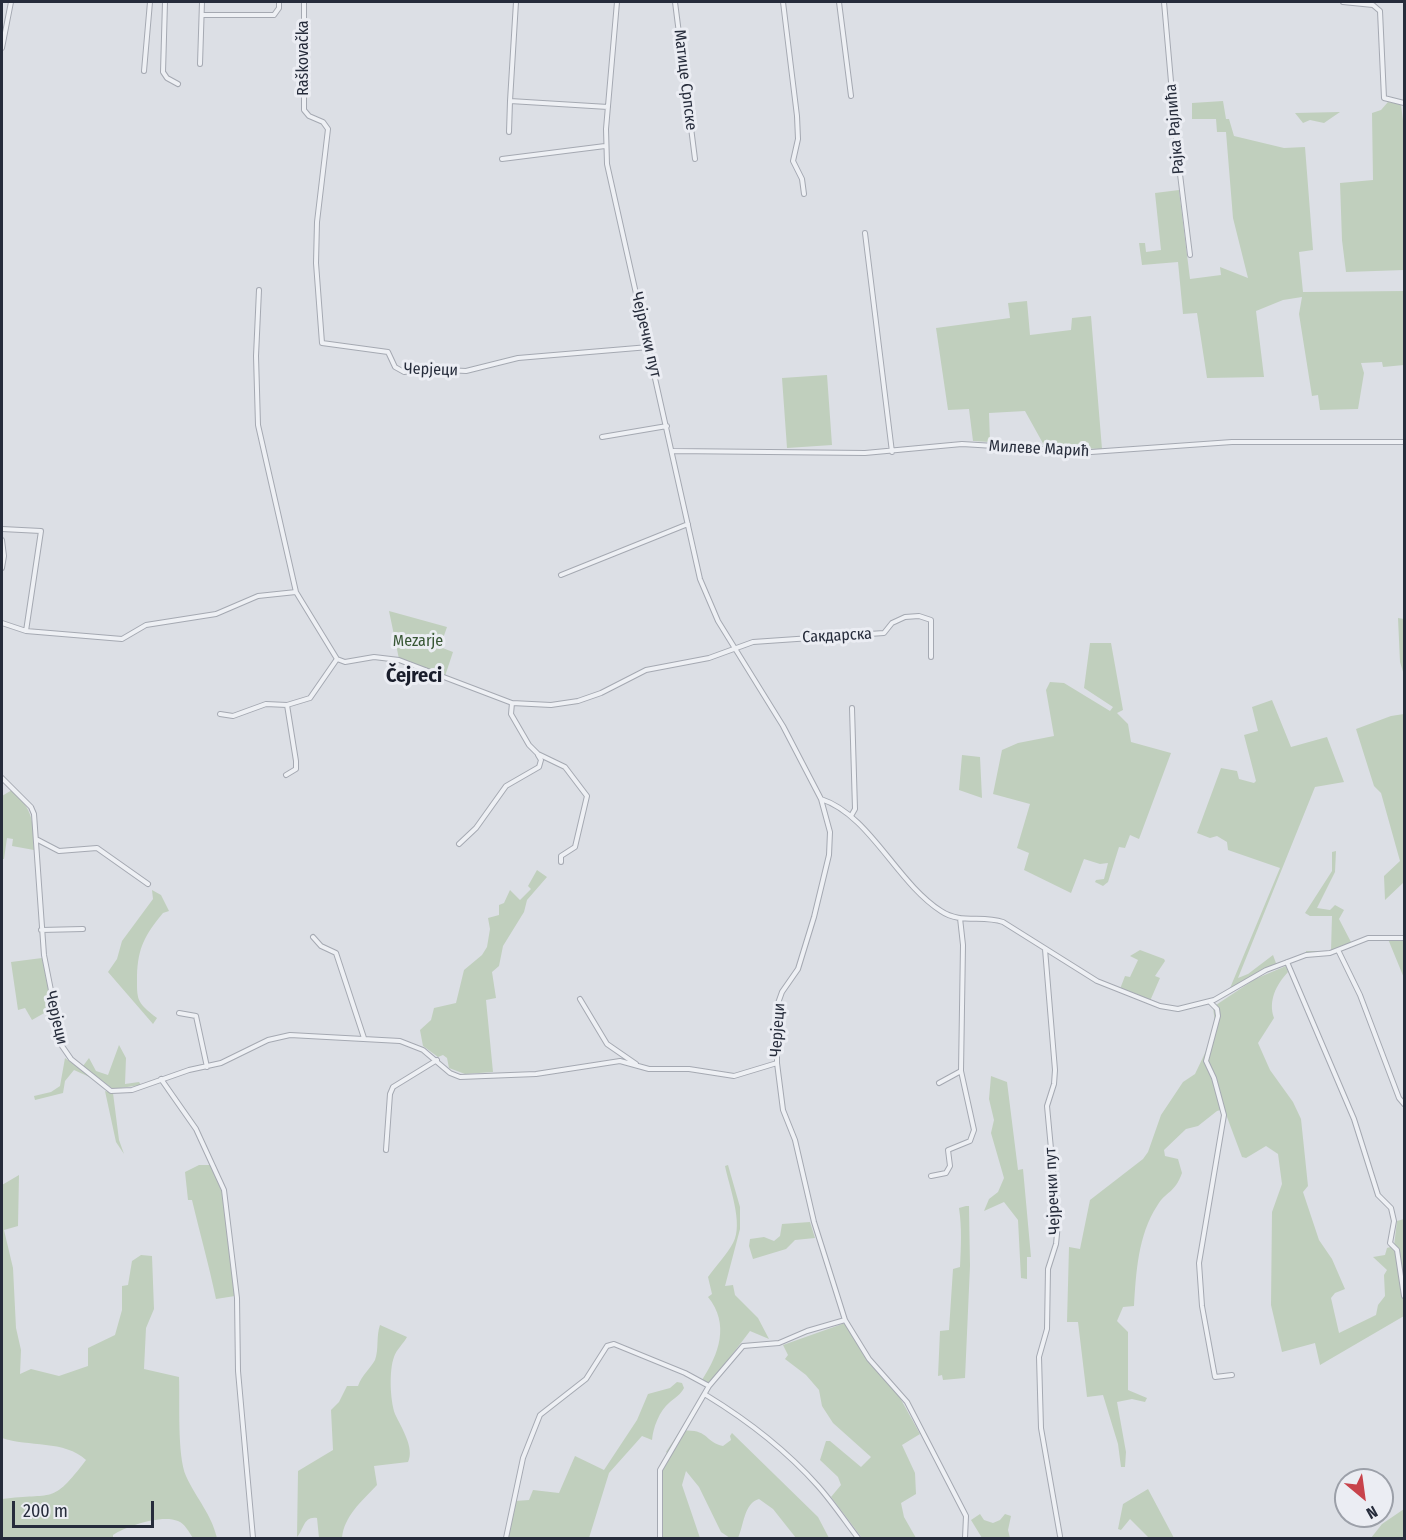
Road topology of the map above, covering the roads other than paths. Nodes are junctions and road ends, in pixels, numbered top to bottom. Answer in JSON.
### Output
{"nodes":[{"id":1,"x":11,"y":2,"type":"edge"},
{"id":2,"x":150,"y":2,"type":"edge"},
{"id":3,"x":165,"y":2,"type":"edge"},
{"id":4,"x":202,"y":2,"type":"edge"},
{"id":5,"x":279,"y":2,"type":"edge"},
{"id":6,"x":304,"y":2,"type":"edge"},
{"id":7,"x":516,"y":2,"type":"edge"},
{"id":8,"x":617,"y":2,"type":"edge"},
{"id":9,"x":675,"y":2,"type":"edge"},
{"id":10,"x":783,"y":2,"type":"edge"},
{"id":11,"x":839,"y":2,"type":"edge"},
{"id":12,"x":1164,"y":2,"type":"edge"},
{"id":13,"x":1343,"y":2,"type":"edge"},
{"id":14,"x":203,"y":15,"type":"junction"},
{"id":15,"x":2,"y":48,"type":"edge"},
{"id":16,"x":200,"y":64,"type":"dead end"},
{"id":17,"x":144,"y":71,"type":"dead end"},
{"id":18,"x":178,"y":84,"type":"dead end"},
{"id":19,"x":850,"y":96,"type":"dead end"},
{"id":20,"x":510,"y":100,"type":"junction"},
{"id":21,"x":1404,"y":103,"type":"edge"},
{"id":22,"x":608,"y":107,"type":"junction"},
{"id":23,"x":508,"y":132,"type":"dead end"},
{"id":24,"x":605,"y":146,"type":"junction"},
{"id":25,"x":502,"y":159,"type":"dead end"},
{"id":26,"x":695,"y":159,"type":"dead end"},
{"id":27,"x":323,"y":173,"type":"joint"},
{"id":28,"x":804,"y":194,"type":"dead end"},
{"id":29,"x":865,"y":233,"type":"dead end"},
{"id":30,"x":1190,"y":255,"type":"dead end"},
{"id":31,"x":259,"y":290,"type":"dead end"},
{"id":32,"x":649,"y":347,"type":"junction"},
{"id":33,"x":668,"y":426,"type":"junction"},
{"id":34,"x":602,"y":436,"type":"dead end"},
{"id":35,"x":1404,"y":442,"type":"edge"},
{"id":36,"x":673,"y":451,"type":"junction"},
{"id":37,"x":891,"y":452,"type":"junction"},
{"id":38,"x":688,"y":524,"type":"junction"},
{"id":39,"x":2,"y":529,"type":"edge"},
{"id":40,"x":2,"y":540,"type":"edge"},
{"id":41,"x":2,"y":568,"type":"edge"},
{"id":42,"x":561,"y":575,"type":"dead end"},
{"id":43,"x":296,"y":592,"type":"junction"},
{"id":44,"x":2,"y":623,"type":"edge"},
{"id":45,"x":26,"y":631,"type":"junction"},
{"id":46,"x":736,"y":649,"type":"junction"},
{"id":47,"x":931,"y":657,"type":"dead end"},
{"id":48,"x":337,"y":659,"type":"junction"},
{"id":49,"x":512,"y":703,"type":"junction"},
{"id":50,"x":287,"y":705,"type":"junction"},
{"id":51,"x":852,"y":708,"type":"dead end"},
{"id":52,"x":220,"y":714,"type":"dead end"},
{"id":53,"x":538,"y":754,"type":"junction"},
{"id":54,"x":286,"y":775,"type":"dead end"},
{"id":55,"x":2,"y":778,"type":"edge"},
{"id":56,"x":820,"y":799,"type":"junction"},
{"id":57,"x":851,"y":816,"type":"junction"},
{"id":58,"x":35,"y":839,"type":"junction"},
{"id":59,"x":459,"y":844,"type":"dead end"},
{"id":60,"x":561,"y":862,"type":"dead end"},
{"id":61,"x":148,"y":884,"type":"dead end"},
{"id":62,"x":960,"y":918,"type":"junction"},
{"id":63,"x":83,"y":929,"type":"dead end"},
{"id":64,"x":41,"y":930,"type":"junction"},
{"id":65,"x":313,"y":937,"type":"dead end"},
{"id":66,"x":1404,"y":938,"type":"edge"},
{"id":67,"x":1044,"y":949,"type":"junction"},
{"id":68,"x":1338,"y":950,"type":"junction"},
{"id":69,"x":1287,"y":962,"type":"junction"},
{"id":70,"x":580,"y":999,"type":"dead end"},
{"id":71,"x":1210,"y":1001,"type":"junction"},
{"id":72,"x":179,"y":1013,"type":"dead end"},
{"id":73,"x":364,"y":1038,"type":"junction"},
{"id":74,"x":437,"y":1060,"type":"junction"},
{"id":75,"x":777,"y":1064,"type":"junction"},
{"id":76,"x":207,"y":1067,"type":"junction"},
{"id":77,"x":642,"y":1068,"type":"junction"},
{"id":78,"x":961,"y":1071,"type":"junction"},
{"id":79,"x":161,"y":1079,"type":"junction"},
{"id":80,"x":939,"y":1083,"type":"dead end"},
{"id":81,"x":1404,"y":1104,"type":"edge"},
{"id":82,"x":386,"y":1150,"type":"dead end"},
{"id":83,"x":931,"y":1176,"type":"dead end"},
{"id":84,"x":1404,"y":1296,"type":"edge"},
{"id":85,"x":845,"y":1320,"type":"junction"},
{"id":86,"x":1232,"y":1375,"type":"dead end"},
{"id":87,"x":709,"y":1386,"type":"junction"},
{"id":88,"x":706,"y":1395,"type":"junction"},
{"id":89,"x":1060,"y":1536,"type":"dead end"},
{"id":90,"x":253,"y":1539,"type":"edge"},
{"id":91,"x":506,"y":1539,"type":"edge"},
{"id":92,"x":660,"y":1539,"type":"edge"},
{"id":93,"x":858,"y":1539,"type":"edge"},
{"id":94,"x":965,"y":1539,"type":"edge"}],
"edges":[{"from":1,"to":15,"type":"street"},
{"from":2,"to":17,"type":"street"},
{"from":3,"to":18,"type":"street"},
{"from":4,"to":14,"type":"street"},
{"from":5,"to":14,"type":"street"},
{"from":6,"to":27,"type":"street","name":"Raškovačka"},
{"from":7,"to":20,"type":"street"},
{"from":8,"to":22,"type":"street","name":"Чејречки пут"},
{"from":9,"to":26,"type":"street","name":"Матице Српске"},
{"from":10,"to":28,"type":"street"},
{"from":11,"to":19,"type":"street"},
{"from":12,"to":30,"type":"street","name":"Рајка Рајлића"},
{"from":13,"to":21,"type":"street"},
{"from":14,"to":16,"type":"street"},
{"from":20,"to":22,"type":"street"},
{"from":20,"to":23,"type":"street"},
{"from":22,"to":24,"type":"street","name":"Чејречки пут"},
{"from":24,"to":25,"type":"street"},
{"from":24,"to":32,"type":"street","name":"Чејречки пут"},
{"from":27,"to":32,"type":"street","name":"Черјеци"},
{"from":29,"to":37,"type":"street"},
{"from":31,"to":43,"type":"street"},
{"from":32,"to":33,"type":"street","name":"Чејречки пут"},
{"from":33,"to":34,"type":"street"},
{"from":33,"to":36,"type":"street","name":"Чејречки пут"},
{"from":35,"to":37,"type":"street","name":"Милеве Мaрић"},
{"from":36,"to":37,"type":"street","name":"Милеве Мaрић"},
{"from":36,"to":38,"type":"street","name":"Чејречки пут"},
{"from":38,"to":42,"type":"street"},
{"from":38,"to":46,"type":"street","name":"Чејречки пут"},
{"from":39,"to":45,"type":"street"},
{"from":40,"to":41,"type":"street"},
{"from":43,"to":45,"type":"street"},
{"from":43,"to":48,"type":"street"},
{"from":44,"to":45,"type":"street"},
{"from":46,"to":47,"type":"street","name":"Сакдарска"},
{"from":46,"to":49,"type":"street"},
{"from":46,"to":56,"type":"street","name":"Чејречки пут"},
{"from":48,"to":49,"type":"street"},
{"from":48,"to":50,"type":"street"},
{"from":49,"to":53,"type":"street"},
{"from":50,"to":52,"type":"street"},
{"from":50,"to":54,"type":"street"},
{"from":51,"to":57,"type":"street"},
{"from":53,"to":59,"type":"street"},
{"from":53,"to":60,"type":"street"},
{"from":55,"to":58,"type":"street","name":"Черјеци"},
{"from":56,"to":57,"type":"street"},
{"from":56,"to":75,"type":"street","name":"Черјеци"},
{"from":57,"to":62,"type":"street"},
{"from":58,"to":61,"type":"street"},
{"from":58,"to":64,"type":"street","name":"Черјеци"},
{"from":62,"to":67,"type":"street"},
{"from":62,"to":78,"type":"street"},
{"from":63,"to":64,"type":"street"},
{"from":64,"to":79,"type":"street","name":"Черјеци"},
{"from":65,"to":73,"type":"street"},
{"from":66,"to":68,"type":"street"},
{"from":67,"to":71,"type":"street"},
{"from":67,"to":89,"type":"street","name":"Чејречки пут"},
{"from":68,"to":69,"type":"street"},
{"from":68,"to":81,"type":"street"},
{"from":69,"to":71,"type":"street"},
{"from":69,"to":84,"type":"street"},
{"from":70,"to":77,"type":"street"},
{"from":71,"to":86,"type":"street"},
{"from":72,"to":76,"type":"street"},
{"from":73,"to":74,"type":"street","name":"Черјеци"},
{"from":73,"to":76,"type":"street","name":"Черјеци"},
{"from":74,"to":77,"type":"street","name":"Черјеци"},
{"from":74,"to":82,"type":"street"},
{"from":75,"to":77,"type":"street","name":"Черјеци"},
{"from":75,"to":85,"type":"street"},
{"from":76,"to":79,"type":"street","name":"Черјеци"},
{"from":78,"to":80,"type":"street"},
{"from":78,"to":83,"type":"street"},
{"from":79,"to":90,"type":"street"},
{"from":85,"to":87,"type":"street"},
{"from":85,"to":94,"type":"street"},
{"from":87,"to":88,"type":"street"},
{"from":87,"to":91,"type":"street"},
{"from":88,"to":92,"type":"street"},
{"from":88,"to":93,"type":"street"}]}
